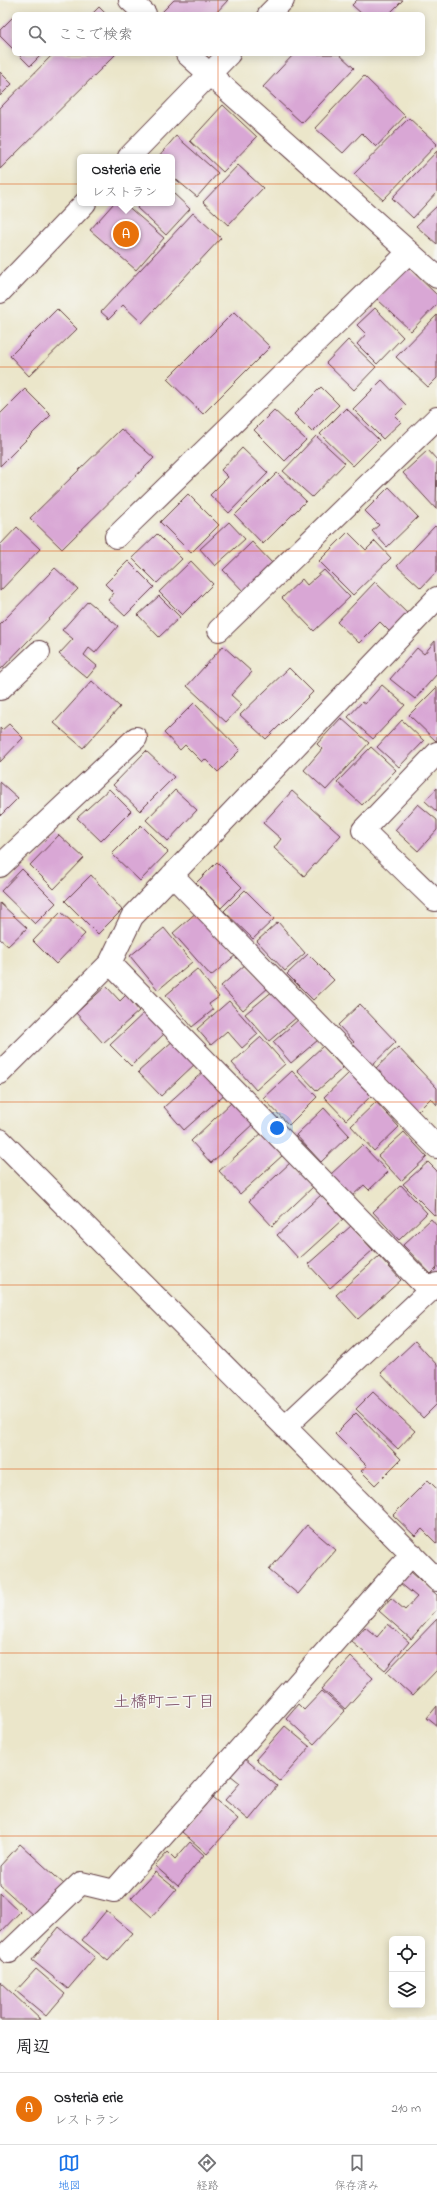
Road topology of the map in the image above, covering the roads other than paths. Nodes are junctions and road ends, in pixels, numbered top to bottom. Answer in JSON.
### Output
{"nodes":[{"id":1,"x":130,"y":0,"type":"edge"},
{"id":2,"x":283,"y":0,"type":"edge"},
{"id":3,"x":142,"y":12,"type":"edge"},
{"id":4,"x":271,"y":12,"type":"edge"},
{"id":5,"x":189,"y":56,"type":"edge"},
{"id":6,"x":226,"y":56,"type":"edge"},
{"id":7,"x":208,"y":74,"type":"junction"},
{"id":8,"x":132,"y":154,"type":"edge"},
{"id":9,"x":82,"y":206,"type":"edge"},
{"id":10,"x":409,"y":252,"type":"junction"},
{"id":11,"x":437,"y":277,"type":"edge"},
{"id":12,"x":0,"y":292,"type":"edge"},
{"id":13,"x":437,"y":418,"type":"edge"},
{"id":14,"x":116,"y":537,"type":"dead end"},
{"id":15,"x":437,"y":598,"type":"edge"},
{"id":16,"x":219,"y":630,"type":"dead end"},
{"id":17,"x":39,"y":652,"type":"dead end"},
{"id":18,"x":0,"y":689,"type":"edge"},
{"id":19,"x":136,"y":738,"type":"dead end"},
{"id":20,"x":437,"y":754,"type":"edge"},
{"id":21,"x":0,"y":866,"type":"edge"},
{"id":22,"x":172,"y":875,"type":"junction"},
{"id":23,"x":436,"y":900,"type":"dead end"},
{"id":24,"x":110,"y":963,"type":"junction"},
{"id":25,"x":0,"y":1073,"type":"edge"},
{"id":26,"x":0,"y":1140,"type":"edge"},
{"id":27,"x":437,"y":1147,"type":"edge"},
{"id":28,"x":433,"y":1287,"type":"edge"},
{"id":29,"x":285,"y":1427,"type":"junction"},
{"id":30,"x":412,"y":1554,"type":"junction"},
{"id":31,"x":437,"y":1580,"type":"edge"},
{"id":32,"x":9,"y":1952,"type":"dead end"}],
"edges":[{"from":1,"to":3,"type":"street"},
{"from":2,"to":4,"type":"street"},
{"from":5,"to":7,"type":"street"},
{"from":6,"to":7,"type":"street"},
{"from":7,"to":8,"type":"street"},
{"from":7,"to":10,"type":"street"},
{"from":9,"to":12,"type":"street"},
{"from":10,"to":11,"type":"street"},
{"from":10,"to":14,"type":"street"},
{"from":13,"to":16,"type":"street"},
{"from":15,"to":22,"type":"street"},
{"from":17,"to":18,"type":"street"},
{"from":19,"to":21,"type":"street"},
{"from":20,"to":23,"type":"street"},
{"from":22,"to":24,"type":"street"},
{"from":22,"to":27,"type":"street"},
{"from":24,"to":25,"type":"street"},
{"from":24,"to":28,"type":"street"},
{"from":26,"to":29,"type":"street"},
{"from":28,"to":29,"type":"street"},
{"from":29,"to":30,"type":"street"},
{"from":30,"to":31,"type":"street"},
{"from":30,"to":32,"type":"street"}]}
